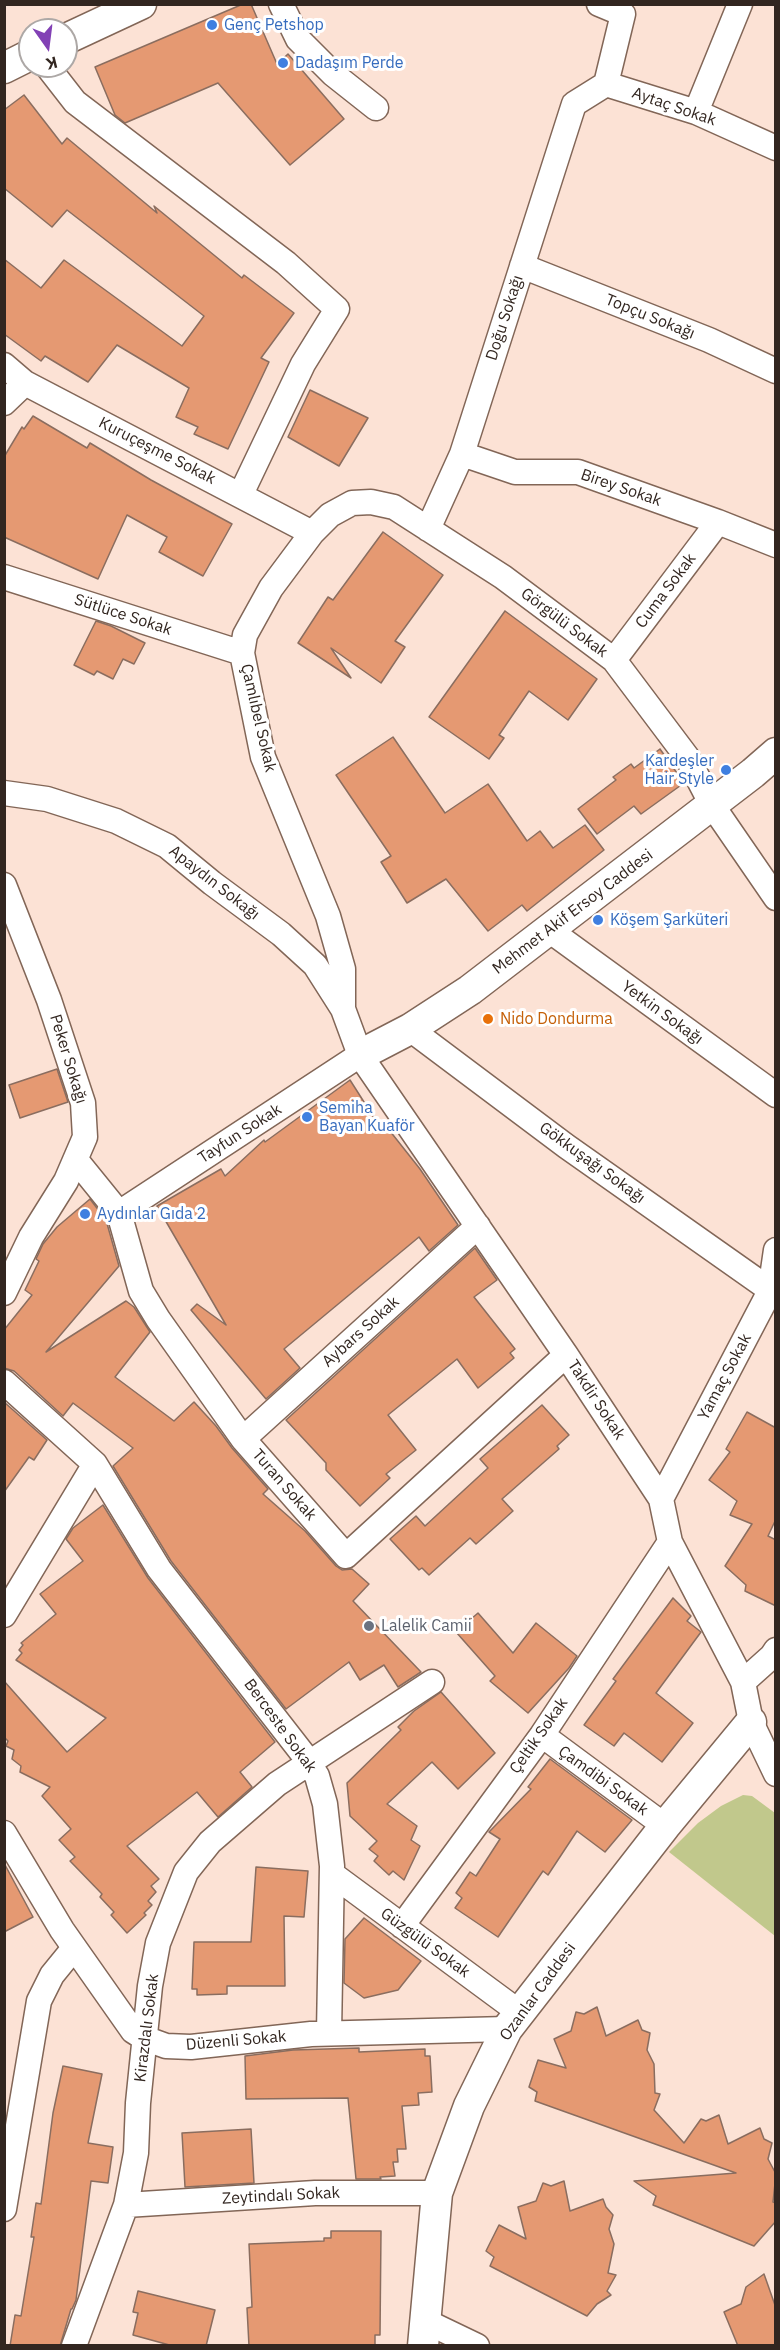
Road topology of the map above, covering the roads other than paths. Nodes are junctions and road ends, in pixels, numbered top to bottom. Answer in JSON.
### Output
{"nodes":[{"id":1,"x":141,"y":4,"type":"edge"},
{"id":2,"x":281,"y":4,"type":"edge"},
{"id":3,"x":599,"y":4,"type":"edge"},
{"id":4,"x":740,"y":4,"type":"edge"},
{"id":5,"x":78,"y":33,"type":"edge"},
{"id":6,"x":18,"y":61,"type":"edge"},
{"id":7,"x":4,"y":68,"type":"edge"},
{"id":8,"x":56,"y":78,"type":"edge"},
{"id":9,"x":606,"y":84,"type":"junction"},
{"id":10,"x":376,"y":108,"type":"dead end"},
{"id":11,"x":696,"y":112,"type":"junction"},
{"id":12,"x":776,"y":148,"type":"edge"},
{"id":13,"x":522,"y":266,"type":"junction"},
{"id":14,"x":4,"y":365,"type":"edge"},
{"id":15,"x":776,"y":371,"type":"edge"},
{"id":16,"x":25,"y":383,"type":"junction"},
{"id":17,"x":4,"y":403,"type":"edge"},
{"id":18,"x":462,"y":454,"type":"junction"},
{"id":19,"x":241,"y":494,"type":"junction"},
{"id":20,"x":718,"y":522,"type":"junction"},
{"id":21,"x":428,"y":529,"type":"junction"},
{"id":22,"x":312,"y":532,"type":"junction"},
{"id":23,"x":776,"y":545,"type":"edge"},
{"id":24,"x":4,"y":577,"type":"edge"},
{"id":25,"x":242,"y":653,"type":"junction"},
{"id":26,"x":614,"y":660,"type":"junction"},
{"id":27,"x":776,"y":753,"type":"edge"},
{"id":28,"x":4,"y":793,"type":"edge"},
{"id":29,"x":712,"y":805,"type":"junction"},
{"id":30,"x":4,"y":885,"type":"edge"},
{"id":31,"x":776,"y":898,"type":"edge"},
{"id":32,"x":549,"y":930,"type":"junction"},
{"id":33,"x":343,"y":1008,"type":"junction"},
{"id":34,"x":410,"y":1029,"type":"junction"},
{"id":35,"x":360,"y":1055,"type":"junction"},
{"id":36,"x":776,"y":1095,"type":"edge"},
{"id":37,"x":76,"y":1160,"type":"junction"},
{"id":38,"x":119,"y":1214,"type":"junction"},
{"id":39,"x":478,"y":1226,"type":"junction"},
{"id":40,"x":776,"y":1250,"type":"edge"},
{"id":41,"x":773,"y":1292,"type":"edge"},
{"id":42,"x":4,"y":1293,"type":"edge"},
{"id":43,"x":566,"y":1355,"type":"junction"},
{"id":44,"x":4,"y":1382,"type":"edge"},
{"id":45,"x":243,"y":1438,"type":"junction"},
{"id":46,"x":94,"y":1464,"type":"junction"},
{"id":47,"x":661,"y":1499,"type":"junction"},
{"id":48,"x":670,"y":1542,"type":"junction"},
{"id":49,"x":4,"y":1615,"type":"edge"},
{"id":50,"x":776,"y":1650,"type":"edge"},
{"id":51,"x":432,"y":1682,"type":"dead end"},
{"id":52,"x":743,"y":1682,"type":"junction"},
{"id":53,"x":751,"y":1722,"type":"junction"},
{"id":54,"x":542,"y":1735,"type":"junction"},
{"id":55,"x":309,"y":1764,"type":"junction"},
{"id":56,"x":776,"y":1774,"type":"edge"},
{"id":57,"x":665,"y":1826,"type":"junction"},
{"id":58,"x":4,"y":1833,"type":"edge"},
{"id":59,"x":332,"y":1875,"type":"junction"},
{"id":60,"x":402,"y":1926,"type":"junction"},
{"id":61,"x":74,"y":1948,"type":"junction"},
{"id":62,"x":513,"y":2020,"type":"junction"},
{"id":63,"x":329,"y":2033,"type":"junction"},
{"id":64,"x":144,"y":2038,"type":"junction"},
{"id":65,"x":437,"y":2193,"type":"junction"},
{"id":66,"x":126,"y":2205,"type":"junction"},
{"id":67,"x":4,"y":2209,"type":"edge"},
{"id":68,"x":425,"y":2334,"type":"edge"},
{"id":69,"x":74,"y":2346,"type":"edge"},
{"id":70,"x":477,"y":2346,"type":"edge"}],
"edges":[{"from":1,"to":5,"type":"street"},
{"from":2,"to":10,"type":"street"},
{"from":3,"to":9,"type":"street"},
{"from":4,"to":11,"type":"street"},
{"from":6,"to":7,"type":"street"},
{"from":8,"to":19,"type":"street"},
{"from":9,"to":11,"type":"street","name":"Aytaç Sokak"},
{"from":9,"to":13,"type":"street","name":"Doğu Sokağı"},
{"from":11,"to":12,"type":"street","name":"Aytaç Sokak"},
{"from":13,"to":15,"type":"street","name":"Topçu Sokağı"},
{"from":13,"to":18,"type":"street","name":"Doğu Sokağı"},
{"from":14,"to":16,"type":"street","name":"Kuruçeşme Sokak"},
{"from":16,"to":17,"type":"street"},
{"from":16,"to":19,"type":"street","name":"Kuruçeşme Sokak"},
{"from":18,"to":20,"type":"street","name":"Birey Sokak"},
{"from":18,"to":21,"type":"street","name":"Doğu Sokağı"},
{"from":19,"to":22,"type":"street","name":"Kuruçeşme Sokak"},
{"from":20,"to":23,"type":"street","name":"Birey Sokak"},
{"from":20,"to":26,"type":"street","name":"Cuma Sokak"},
{"from":21,"to":22,"type":"street","name":"Çamlıbel Sokak"},
{"from":21,"to":26,"type":"street","name":"Görgülü Sokak"},
{"from":22,"to":25,"type":"street","name":"Çamlıbel Sokak"},
{"from":24,"to":25,"type":"street","name":"Sütlüce Sokak"},
{"from":25,"to":33,"type":"street","name":"Çamlıbel Sokak"},
{"from":26,"to":29,"type":"street","name":"Görgülü Sokak"},
{"from":27,"to":29,"type":"street","name":"Mehmet Akif Ersoy Caddesi"},
{"from":28,"to":33,"type":"street","name":"Apaydın Sokağı"},
{"from":29,"to":31,"type":"street","name":"Görgülü Sokak"},
{"from":29,"to":32,"type":"street","name":"Mehmet Akif Ersoy Caddesi"},
{"from":30,"to":37,"type":"street","name":"Peker Sokağı"},
{"from":32,"to":34,"type":"street","name":"Mehmet Akif Ersoy Caddesi"},
{"from":32,"to":36,"type":"street","name":"Yetkin Sokağı"},
{"from":33,"to":35,"type":"street","name":"Apaydın Sokağı"},
{"from":34,"to":35,"type":"street","name":"Mehmet Akif Ersoy Caddesi"},
{"from":34,"to":41,"type":"street","name":"Gökkuşağı Sokağı"},
{"from":35,"to":38,"type":"street","name":"Tayfun Sokak"},
{"from":35,"to":39,"type":"street","name":"Takdir Sokak"},
{"from":37,"to":38,"type":"street","name":"Turan Sokak"},
{"from":37,"to":42,"type":"street","name":"Peker Sokağı"},
{"from":38,"to":45,"type":"street","name":"Turan Sokak"},
{"from":39,"to":43,"type":"street","name":"Takdir Sokak"},
{"from":39,"to":45,"type":"street","name":"Aybars Sokak"},
{"from":40,"to":41,"type":"street","name":"Yamaç Sokak"},
{"from":41,"to":47,"type":"street","name":"Yamaç Sokak"},
{"from":43,"to":45,"type":"street","name":"Turan Sokak"},
{"from":43,"to":47,"type":"street","name":"Takdir Sokak"},
{"from":44,"to":46,"type":"street","name":"Berceste Sokak"},
{"from":46,"to":49,"type":"street"},
{"from":46,"to":55,"type":"street","name":"Berceste Sokak"},
{"from":47,"to":48,"type":"street","name":"Takdir Sokak"},
{"from":48,"to":52,"type":"street","name":"Takdir Sokak"},
{"from":48,"to":54,"type":"street","name":"Çeltik Sokak"},
{"from":50,"to":52,"type":"street"},
{"from":51,"to":55,"type":"street","name":"Kirazdalı Sokak"},
{"from":52,"to":53,"type":"street","name":"Takdir Sokak"},
{"from":53,"to":56,"type":"street","name":"Takdir Sokak"},
{"from":53,"to":57,"type":"street","name":"Ozanlar Caddesi"},
{"from":54,"to":57,"type":"street","name":"Çamdibi Sokak"},
{"from":54,"to":60,"type":"street","name":"Çeltik Sokak"},
{"from":55,"to":59,"type":"street","name":"Berceste Sokak"},
{"from":55,"to":64,"type":"street","name":"Kirazdalı Sokak"},
{"from":57,"to":62,"type":"street","name":"Ozanlar Caddesi"},
{"from":58,"to":61,"type":"street","name":"Düzenli Sokak"},
{"from":59,"to":60,"type":"street","name":"Güzgülü Sokak"},
{"from":59,"to":63,"type":"street","name":"Berceste Sokak"},
{"from":60,"to":62,"type":"street","name":"Güzgülü Sokak"},
{"from":61,"to":64,"type":"street","name":"Düzenli Sokak"},
{"from":61,"to":67,"type":"street"},
{"from":62,"to":63,"type":"street","name":"Düzenli Sokak"},
{"from":62,"to":65,"type":"street","name":"Ozanlar Caddesi"},
{"from":63,"to":64,"type":"street","name":"Düzenli Sokak"},
{"from":64,"to":66,"type":"street","name":"Kirazdalı Sokak"},
{"from":65,"to":66,"type":"street","name":"Zeytindalı Sokak"},
{"from":65,"to":68,"type":"street","name":"Ozanlar Caddesi"},
{"from":66,"to":69,"type":"street","name":"Kirazdalı Sokak"},
{"from":68,"to":70,"type":"street"}]}
